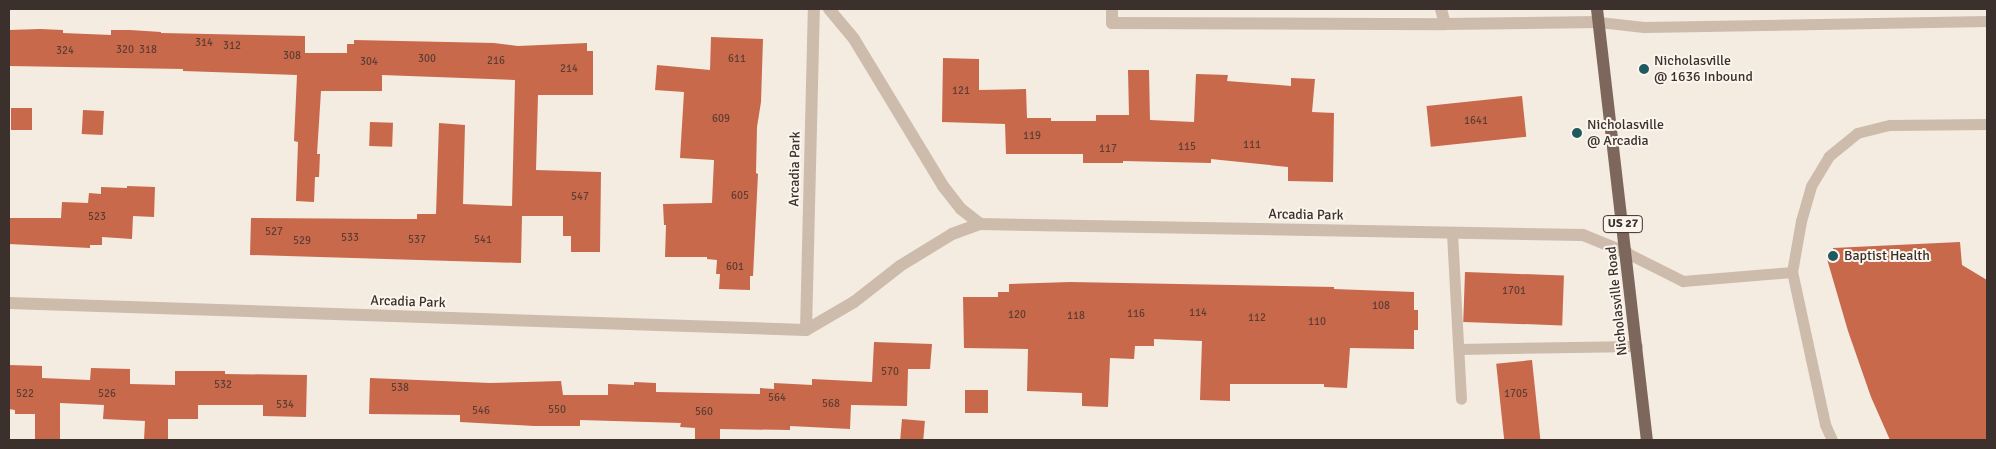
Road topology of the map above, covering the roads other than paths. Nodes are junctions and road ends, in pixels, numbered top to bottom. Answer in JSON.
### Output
{"nodes":[{"id":1,"x":814,"y":9,"type":"edge"},
{"id":2,"x":829,"y":9,"type":"edge"},
{"id":3,"x":1112,"y":9,"type":"edge"},
{"id":4,"x":1441,"y":9,"type":"edge"},
{"id":5,"x":1597,"y":9,"type":"edge"},
{"id":6,"x":1987,"y":21,"type":"edge"},
{"id":7,"x":1598,"y":22,"type":"junction"},
{"id":8,"x":1445,"y":24,"type":"junction"},
{"id":9,"x":1987,"y":124,"type":"edge"},
{"id":10,"x":980,"y":224,"type":"junction"},
{"id":11,"x":1452,"y":233,"type":"junction"},
{"id":12,"x":1627,"y":253,"type":"junction"},
{"id":13,"x":1792,"y":272,"type":"junction"},
{"id":14,"x":9,"y":303,"type":"edge"},
{"id":15,"x":806,"y":330,"type":"junction"},
{"id":16,"x":1637,"y":346,"type":"junction"},
{"id":17,"x":1459,"y":349,"type":"junction"},
{"id":18,"x":1461,"y":399,"type":"dead end"},
{"id":19,"x":1648,"y":440,"type":"edge"},
{"id":20,"x":1832,"y":440,"type":"edge"}],
"edges":[{"from":1,"to":15,"type":"street","name":"Arcadia Park"},
{"from":2,"to":10,"type":"street"},
{"from":3,"to":8,"type":"street"},
{"from":4,"to":8,"type":"street"},
{"from":5,"to":7,"type":"main road","name":"Nicholasville Road","number":"US 27"},
{"from":6,"to":7,"type":"lane"},
{"from":7,"to":8,"type":"street"},
{"from":7,"to":12,"type":"main road","name":"Nicholasville Road","number":"US 27"},
{"from":9,"to":13,"type":"lane"},
{"from":10,"to":11,"type":"street","name":"Arcadia Park"},
{"from":10,"to":15,"type":"street","name":"Arcadia Park"},
{"from":11,"to":12,"type":"street","name":"Arcadia Park"},
{"from":11,"to":17,"type":"lane"},
{"from":12,"to":13,"type":"lane"},
{"from":12,"to":16,"type":"main road","name":"Nicholasville Road","number":"US 27"},
{"from":13,"to":20,"type":"lane"},
{"from":14,"to":15,"type":"street","name":"Arcadia Park"},
{"from":16,"to":17,"type":"lane"},
{"from":16,"to":19,"type":"main road","name":"Nicholasville Road","number":"US 27"},
{"from":17,"to":18,"type":"lane"}]}
